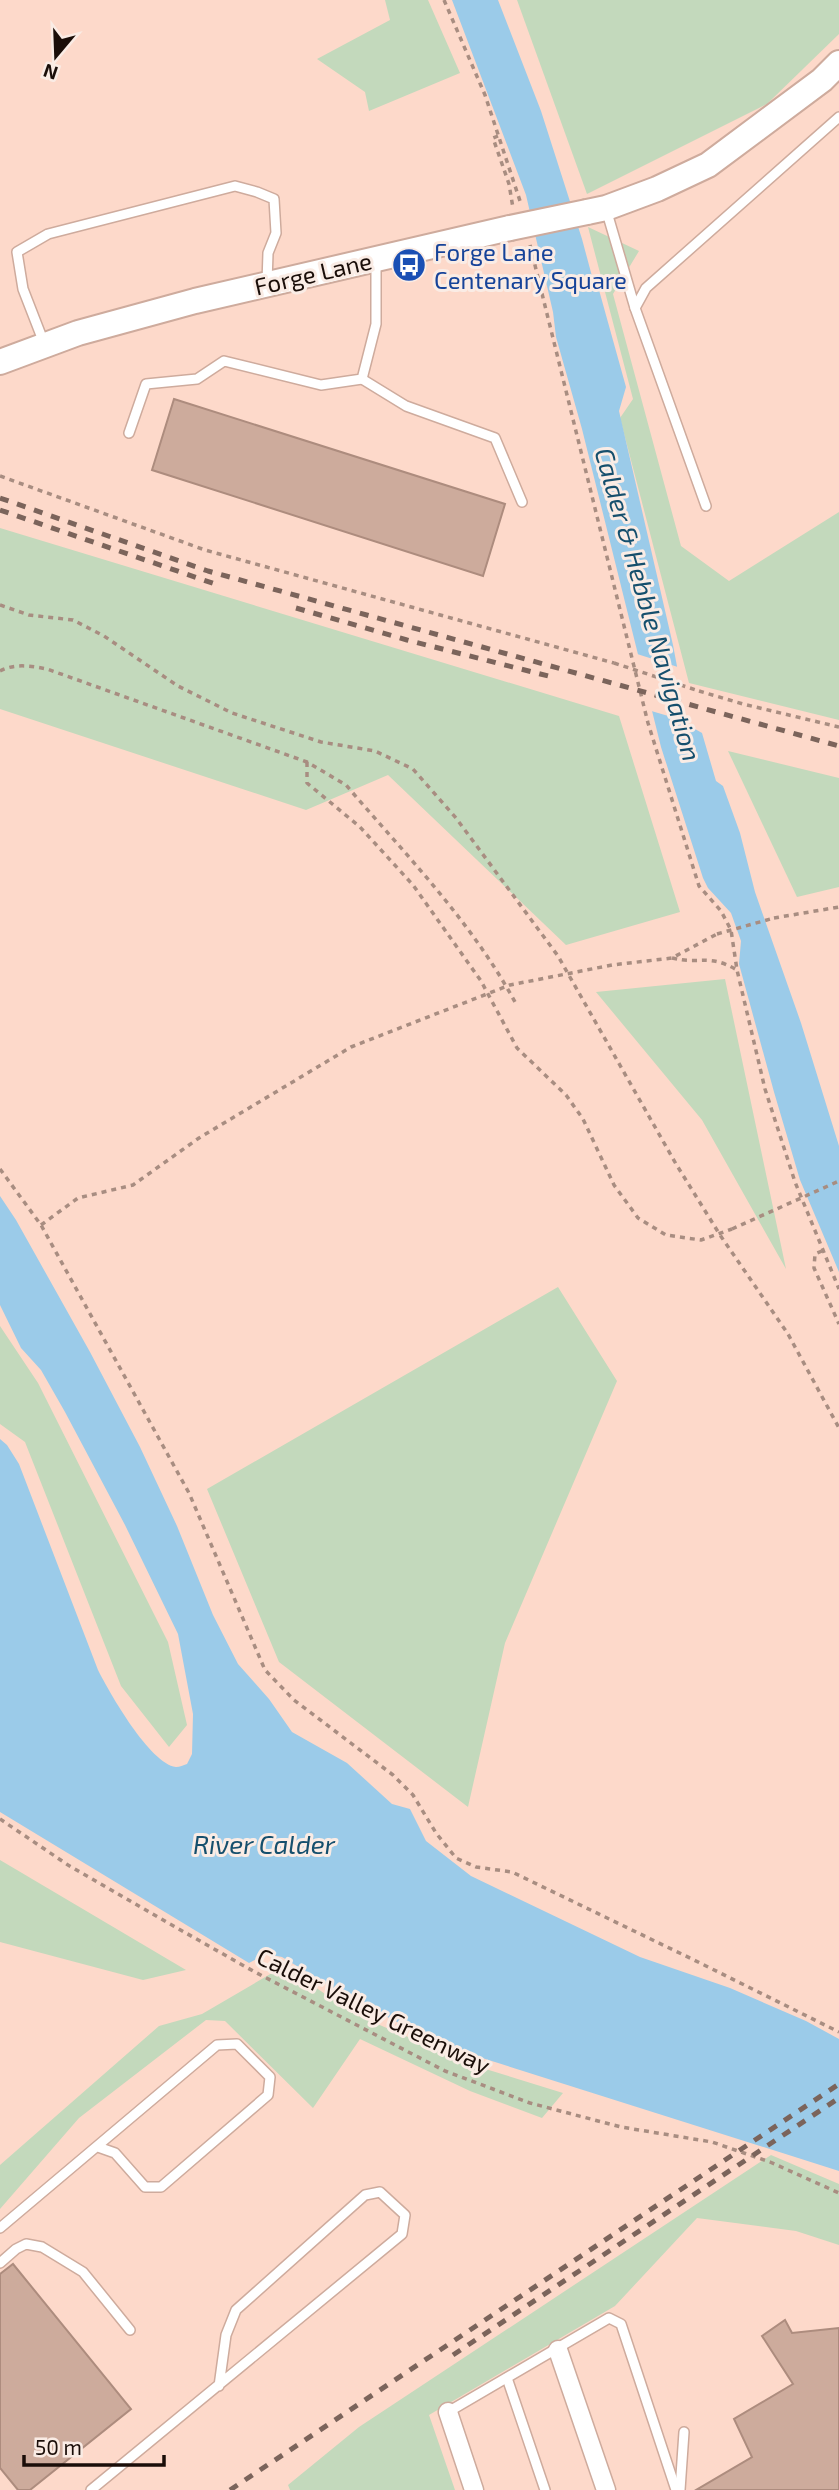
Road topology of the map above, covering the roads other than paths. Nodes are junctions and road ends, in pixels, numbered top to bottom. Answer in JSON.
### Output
{"nodes":[{"id":1,"x":839,"y":64,"type":"edge"},
{"id":2,"x":839,"y":117,"type":"edge"},
{"id":3,"x":596,"y":210,"type":"junction"},
{"id":4,"x":376,"y":259,"type":"junction"},
{"id":5,"x":267,"y":284,"type":"junction"},
{"id":6,"x":635,"y":308,"type":"junction"},
{"id":7,"x":45,"y":345,"type":"junction"},
{"id":8,"x":0,"y":362,"type":"edge"},
{"id":9,"x":362,"y":379,"type":"junction"},
{"id":10,"x":129,"y":433,"type":"dead end"},
{"id":11,"x":522,"y":502,"type":"dead end"},
{"id":12,"x":706,"y":506,"type":"dead end"},
{"id":13,"x":98,"y":2147,"type":"junction"},
{"id":14,"x":0,"y":2228,"type":"edge"},
{"id":15,"x":0,"y":2263,"type":"edge"},
{"id":16,"x":130,"y":2330,"type":"dead end"},
{"id":17,"x":558,"y":2350,"type":"junction"},
{"id":18,"x":507,"y":2378,"type":"junction"},
{"id":19,"x":219,"y":2386,"type":"junction"},
{"id":20,"x":448,"y":2412,"type":"joint"},
{"id":21,"x":684,"y":2432,"type":"dead end"},
{"id":22,"x":92,"y":2490,"type":"edge"},
{"id":23,"x":474,"y":2490,"type":"edge"},
{"id":24,"x":545,"y":2490,"type":"edge"},
{"id":25,"x":606,"y":2490,"type":"edge"},
{"id":26,"x":678,"y":2490,"type":"edge"}],
"edges":[{"from":1,"to":3,"type":"street","name":"Forge Lane"},
{"from":2,"to":6,"type":"lane"},
{"from":3,"to":4,"type":"street","name":"Forge Lane","bridge":true},
{"from":3,"to":6,"type":"lane"},
{"from":4,"to":5,"type":"street","name":"Forge Lane"},
{"from":4,"to":9,"type":"lane"},
{"from":5,"to":7,"type":"street","name":"Forge Lane"},
{"from":5,"to":7,"type":"lane"},
{"from":6,"to":12,"type":"lane"},
{"from":7,"to":8,"type":"street","name":"Forge Lane"},
{"from":9,"to":10,"type":"lane"},
{"from":9,"to":11,"type":"lane"},
{"from":13,"to":13,"type":"lane"},
{"from":13,"to":14,"type":"lane"},
{"from":15,"to":16,"type":"lane"},
{"from":17,"to":18,"type":"lane"},
{"from":17,"to":25,"type":"street"},
{"from":17,"to":26,"type":"lane"},
{"from":18,"to":20,"type":"lane"},
{"from":18,"to":24,"type":"lane"},
{"from":19,"to":19,"type":"lane"},
{"from":19,"to":22,"type":"lane"},
{"from":20,"to":23,"type":"street"},
{"from":21,"to":26,"type":"lane"}]}
